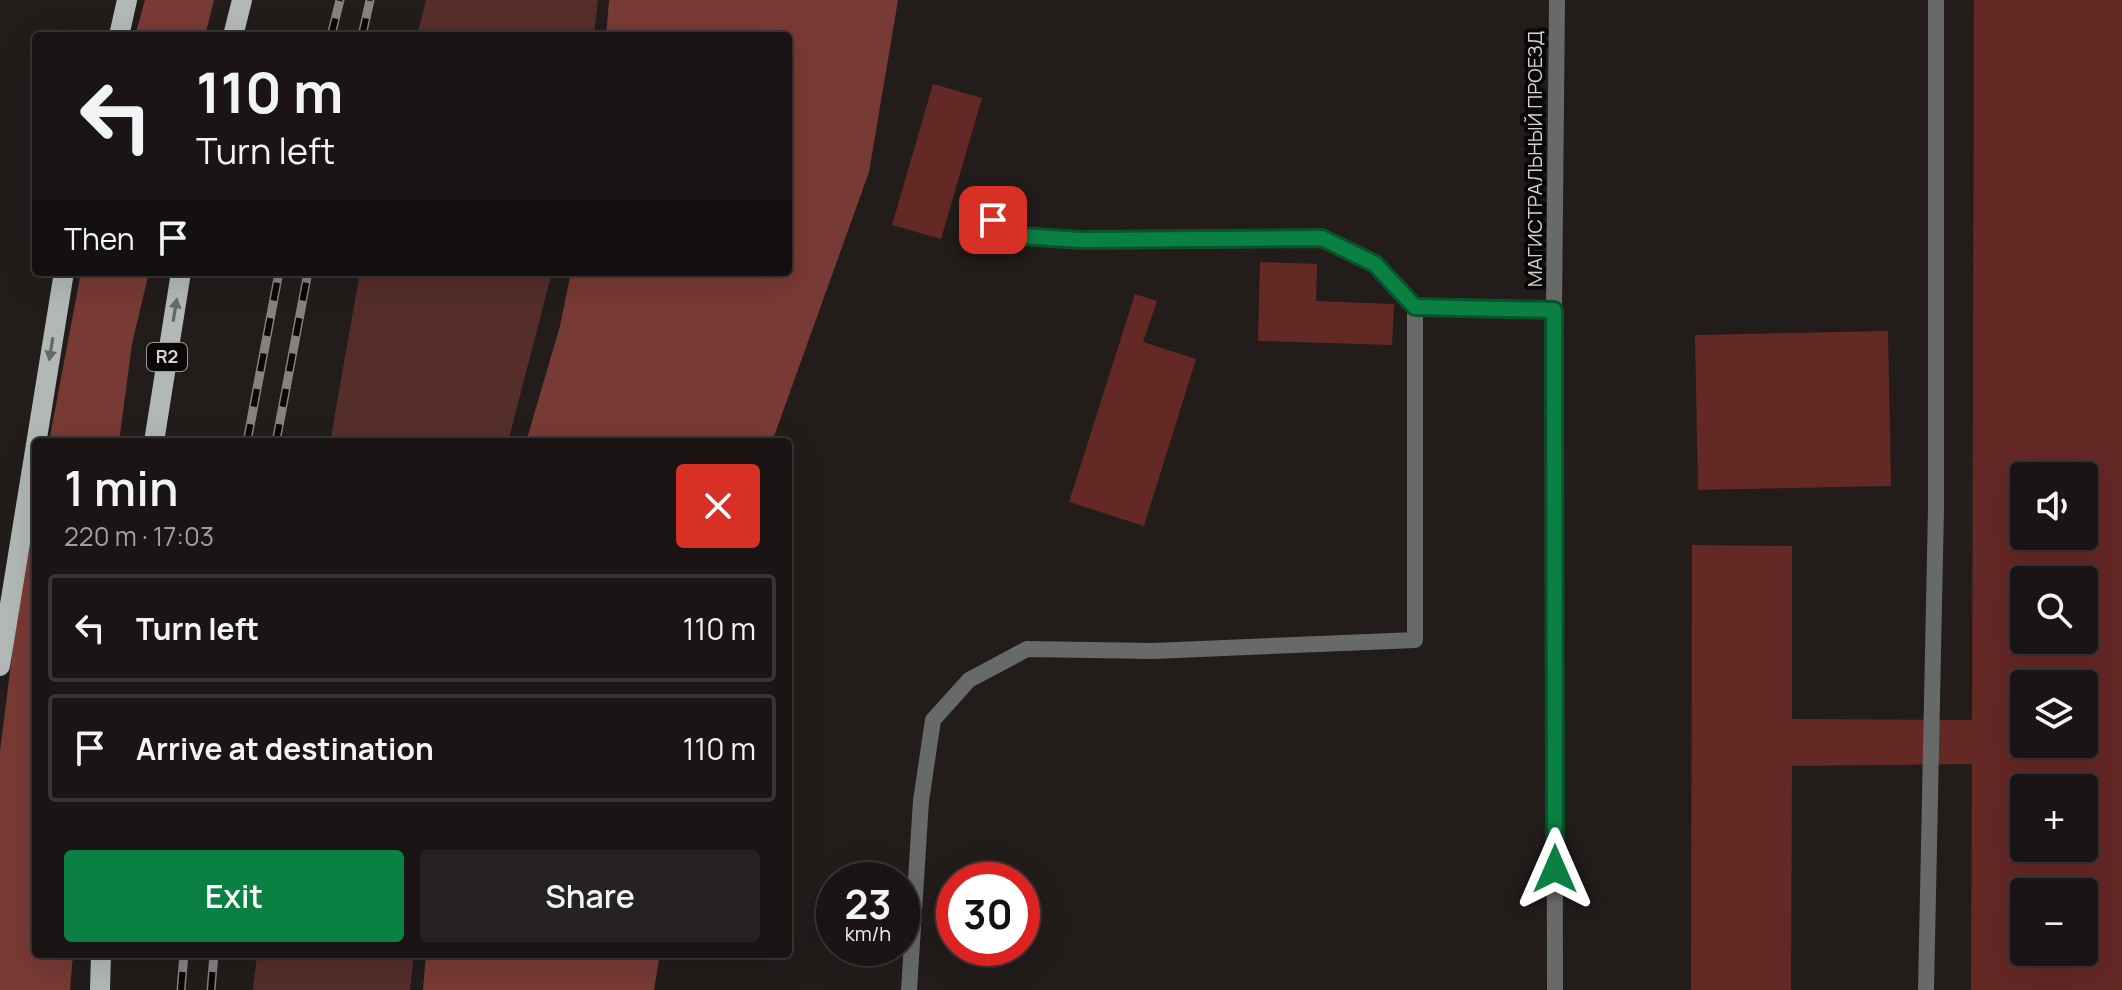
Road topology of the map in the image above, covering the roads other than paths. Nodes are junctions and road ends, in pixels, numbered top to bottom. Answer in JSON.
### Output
{"nodes":[{"id":1,"x":127,"y":0,"type":"edge"},
{"id":2,"x":242,"y":0,"type":"edge"},
{"id":3,"x":1557,"y":0,"type":"edge"},
{"id":4,"x":1936,"y":0,"type":"edge"},
{"id":5,"x":120,"y":32,"type":"edge"},
{"id":6,"x":234,"y":32,"type":"edge"},
{"id":7,"x":983,"y":205,"type":"dead end"},
{"id":8,"x":63,"y":276,"type":"edge"},
{"id":9,"x":180,"y":276,"type":"edge"},
{"id":10,"x":1415,"y":307,"type":"junction"},
{"id":11,"x":1554,"y":310,"type":"junction"},
{"id":12,"x":37,"y":438,"type":"edge"},
{"id":13,"x":155,"y":438,"type":"edge"},
{"id":14,"x":32,"y":469,"type":"edge"},
{"id":15,"x":0,"y":666,"type":"edge"},
{"id":16,"x":101,"y":958,"type":"edge"},
{"id":17,"x":100,"y":990,"type":"edge"},
{"id":18,"x":909,"y":990,"type":"edge"},
{"id":19,"x":1555,"y":990,"type":"edge"},
{"id":20,"x":1926,"y":990,"type":"edge"}],
"edges":[{"from":1,"to":5,"type":"main road"},
{"from":2,"to":6,"type":"main road"},
{"from":3,"to":11,"type":"street","name":"МАГИСТРАЛЬНЫЙ ПРОЕЗД"},
{"from":4,"to":20,"type":"street"},
{"from":7,"to":10,"type":"street"},
{"from":8,"to":12,"type":"main road","one_way":true},
{"from":13,"to":9,"type":"main road","number":"R2","one_way":true},
{"from":10,"to":11,"type":"street"},
{"from":10,"to":18,"type":"street"},
{"from":11,"to":19,"type":"street","name":"МАГИСТРАЛЬНЫЙ ПРОЕЗД"},
{"from":14,"to":15,"type":"main road","one_way":true},
{"from":16,"to":17,"type":"main road"}]}
